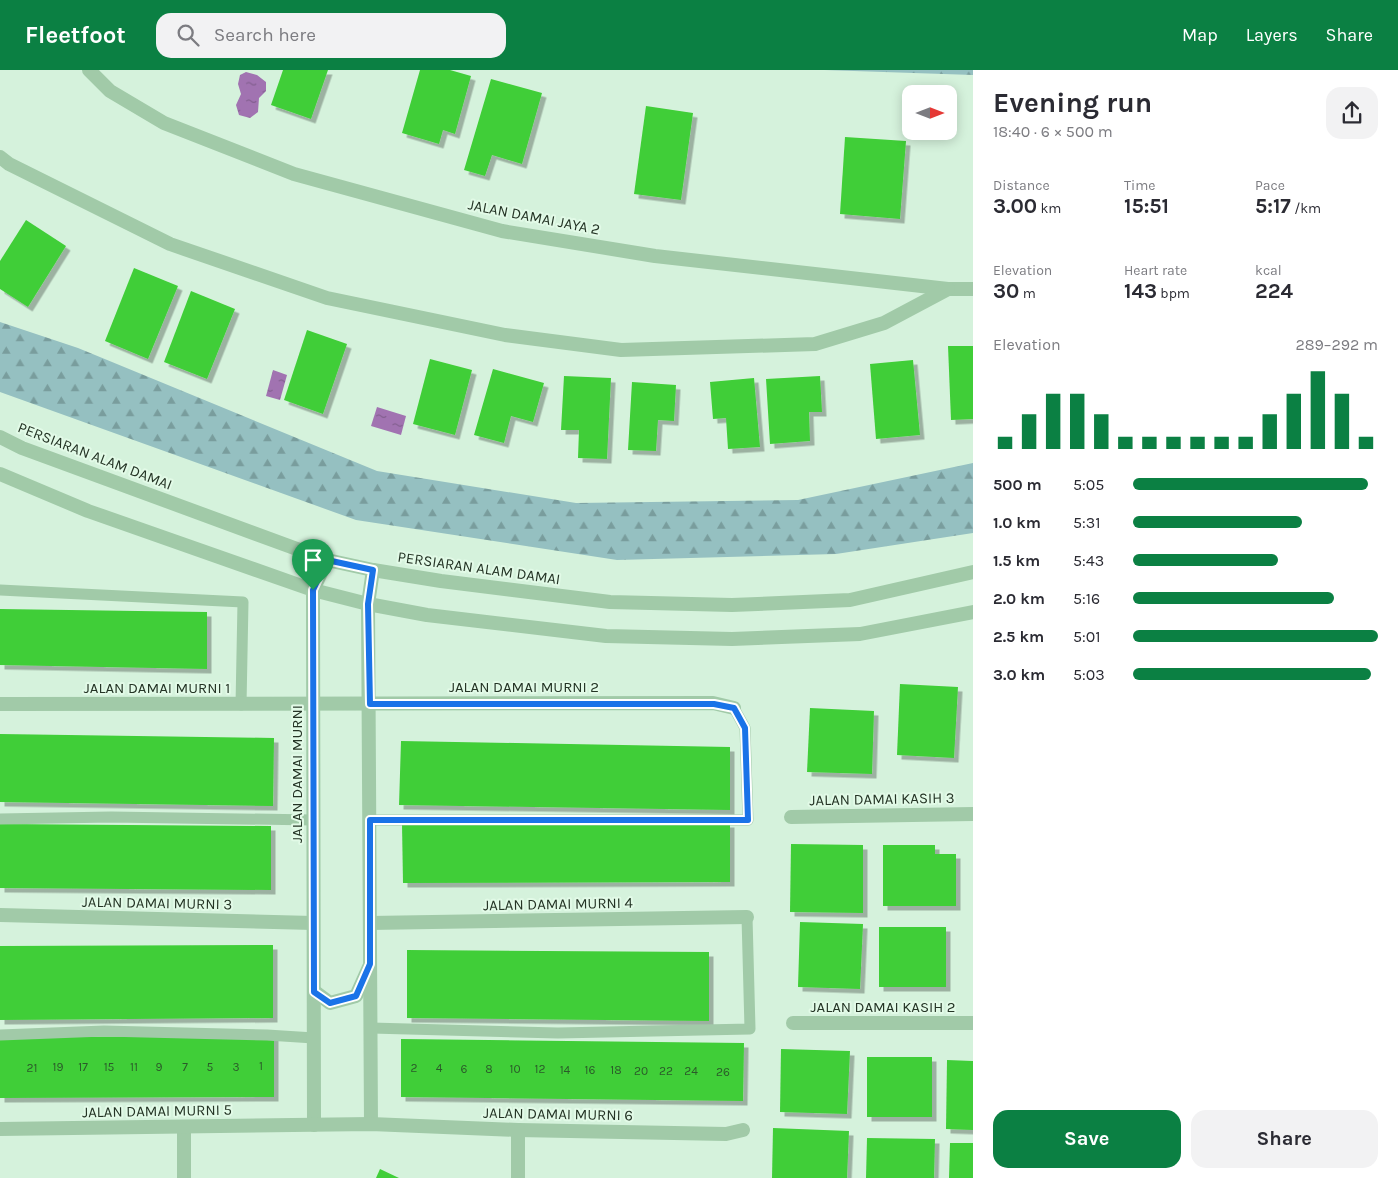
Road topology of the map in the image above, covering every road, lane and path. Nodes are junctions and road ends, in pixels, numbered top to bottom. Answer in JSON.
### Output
{"nodes":[{"id":1,"x":89,"y":70,"type":"edge"},
{"id":2,"x":0,"y":157,"type":"edge"},
{"id":3,"x":948,"y":289,"type":"junction"},
{"id":4,"x":973,"y":289,"type":"edge"},
{"id":5,"x":0,"y":437,"type":"edge"},
{"id":6,"x":0,"y":474,"type":"edge"},
{"id":7,"x":327,"y":560,"type":"junction"},
{"id":8,"x":373,"y":570,"type":"junction"},
{"id":9,"x":973,"y":572,"type":"edge"},
{"id":10,"x":0,"y":590,"type":"edge"},
{"id":11,"x":313,"y":590,"type":"junction"},
{"id":12,"x":368,"y":604,"type":"junction"},
{"id":13,"x":973,"y":612,"type":"edge"},
{"id":14,"x":0,"y":704,"type":"edge"},
{"id":15,"x":370,"y":704,"type":"junction"},
{"id":16,"x":241,"y":705,"type":"junction"},
{"id":17,"x":313,"y":705,"type":"junction"},
{"id":18,"x":734,"y":708,"type":"joint"},
{"id":19,"x":973,"y":814,"type":"edge"},
{"id":20,"x":791,"y":817,"type":"dead end"},
{"id":21,"x":0,"y":819,"type":"edge"},
{"id":22,"x":313,"y":820,"type":"junction"},
{"id":23,"x":370,"y":820,"type":"junction"},
{"id":24,"x":0,"y":916,"type":"edge"},
{"id":25,"x":747,"y":917,"type":"joint"},
{"id":26,"x":313,"y":923,"type":"junction"},
{"id":27,"x":370,"y":923,"type":"junction"},
{"id":28,"x":370,"y":964,"type":"junction"},
{"id":29,"x":314,"y":992,"type":"junction"},
{"id":30,"x":793,"y":1023,"type":"dead end"},
{"id":31,"x":973,"y":1023,"type":"edge"},
{"id":32,"x":371,"y":1028,"type":"junction"},
{"id":33,"x":0,"y":1035,"type":"edge"},
{"id":34,"x":314,"y":1038,"type":"junction"},
{"id":35,"x":371,"y":1124,"type":"junction"},
{"id":36,"x":314,"y":1125,"type":"junction"},
{"id":37,"x":184,"y":1126,"type":"junction"},
{"id":38,"x":0,"y":1129,"type":"edge"},
{"id":39,"x":518,"y":1130,"type":"junction"},
{"id":40,"x":743,"y":1130,"type":"dead end"},
{"id":41,"x":184,"y":1178,"type":"edge"},
{"id":42,"x":518,"y":1178,"type":"edge"}],
"edges":[{"from":1,"to":3,"type":"street","name":"JALAN DAMAI JAYA 2"},
{"from":2,"to":3,"type":"street"},
{"from":3,"to":4,"type":"street","name":"JALAN DAMAI JAYA 2"},
{"from":5,"to":7,"type":"street","name":"PERSIARAN ALAM DAMAI"},
{"from":6,"to":11,"type":"street"},
{"from":7,"to":8,"type":"street","name":"PERSIARAN ALAM DAMAI"},
{"from":7,"to":11,"type":"street","name":"JALAN DAMAI MURNI"},
{"from":8,"to":9,"type":"street","name":"PERSIARAN ALAM DAMAI"},
{"from":8,"to":12,"type":"street"},
{"from":10,"to":16,"type":"lane"},
{"from":11,"to":12,"type":"street"},
{"from":11,"to":17,"type":"street","name":"JALAN DAMAI MURNI"},
{"from":12,"to":13,"type":"street"},
{"from":12,"to":15,"type":"street"},
{"from":14,"to":16,"type":"street","name":"JALAN DAMAI MURNI 1"},
{"from":15,"to":17,"type":"street","name":"JALAN DAMAI MURNI 2"},
{"from":15,"to":18,"type":"street","name":"JALAN DAMAI MURNI 2"},
{"from":15,"to":23,"type":"street"},
{"from":16,"to":17,"type":"street","name":"JALAN DAMAI MURNI 1"},
{"from":17,"to":22,"type":"street","name":"JALAN DAMAI MURNI"},
{"from":18,"to":23,"type":"lane"},
{"from":19,"to":20,"type":"street","name":"JALAN DAMAI KASIH 3"},
{"from":21,"to":22,"type":"lane"},
{"from":22,"to":26,"type":"street","name":"JALAN DAMAI MURNI"},
{"from":23,"to":27,"type":"street"},
{"from":24,"to":26,"type":"street","name":"JALAN DAMAI MURNI 3"},
{"from":25,"to":27,"type":"street","name":"JALAN DAMAI MURNI 4"},
{"from":25,"to":32,"type":"lane"},
{"from":26,"to":29,"type":"street","name":"JALAN DAMAI MURNI"},
{"from":27,"to":28,"type":"street"},
{"from":28,"to":29,"type":"street"},
{"from":28,"to":32,"type":"street"},
{"from":29,"to":34,"type":"street","name":"JALAN DAMAI MURNI"},
{"from":30,"to":31,"type":"street","name":"JALAN DAMAI KASIH 2"},
{"from":32,"to":35,"type":"street"},
{"from":33,"to":34,"type":"lane"},
{"from":34,"to":36,"type":"street","name":"JALAN DAMAI MURNI"},
{"from":35,"to":36,"type":"street","name":"JALAN DAMAI MURNI 6"},
{"from":35,"to":39,"type":"street","name":"JALAN DAMAI MURNI 6"},
{"from":36,"to":37,"type":"street","name":"JALAN DAMAI MURNI 5"},
{"from":37,"to":38,"type":"street","name":"JALAN DAMAI MURNI 5"},
{"from":37,"to":41,"type":"street"},
{"from":39,"to":40,"type":"street","name":"JALAN DAMAI MURNI 6"},
{"from":39,"to":42,"type":"street"}]}
